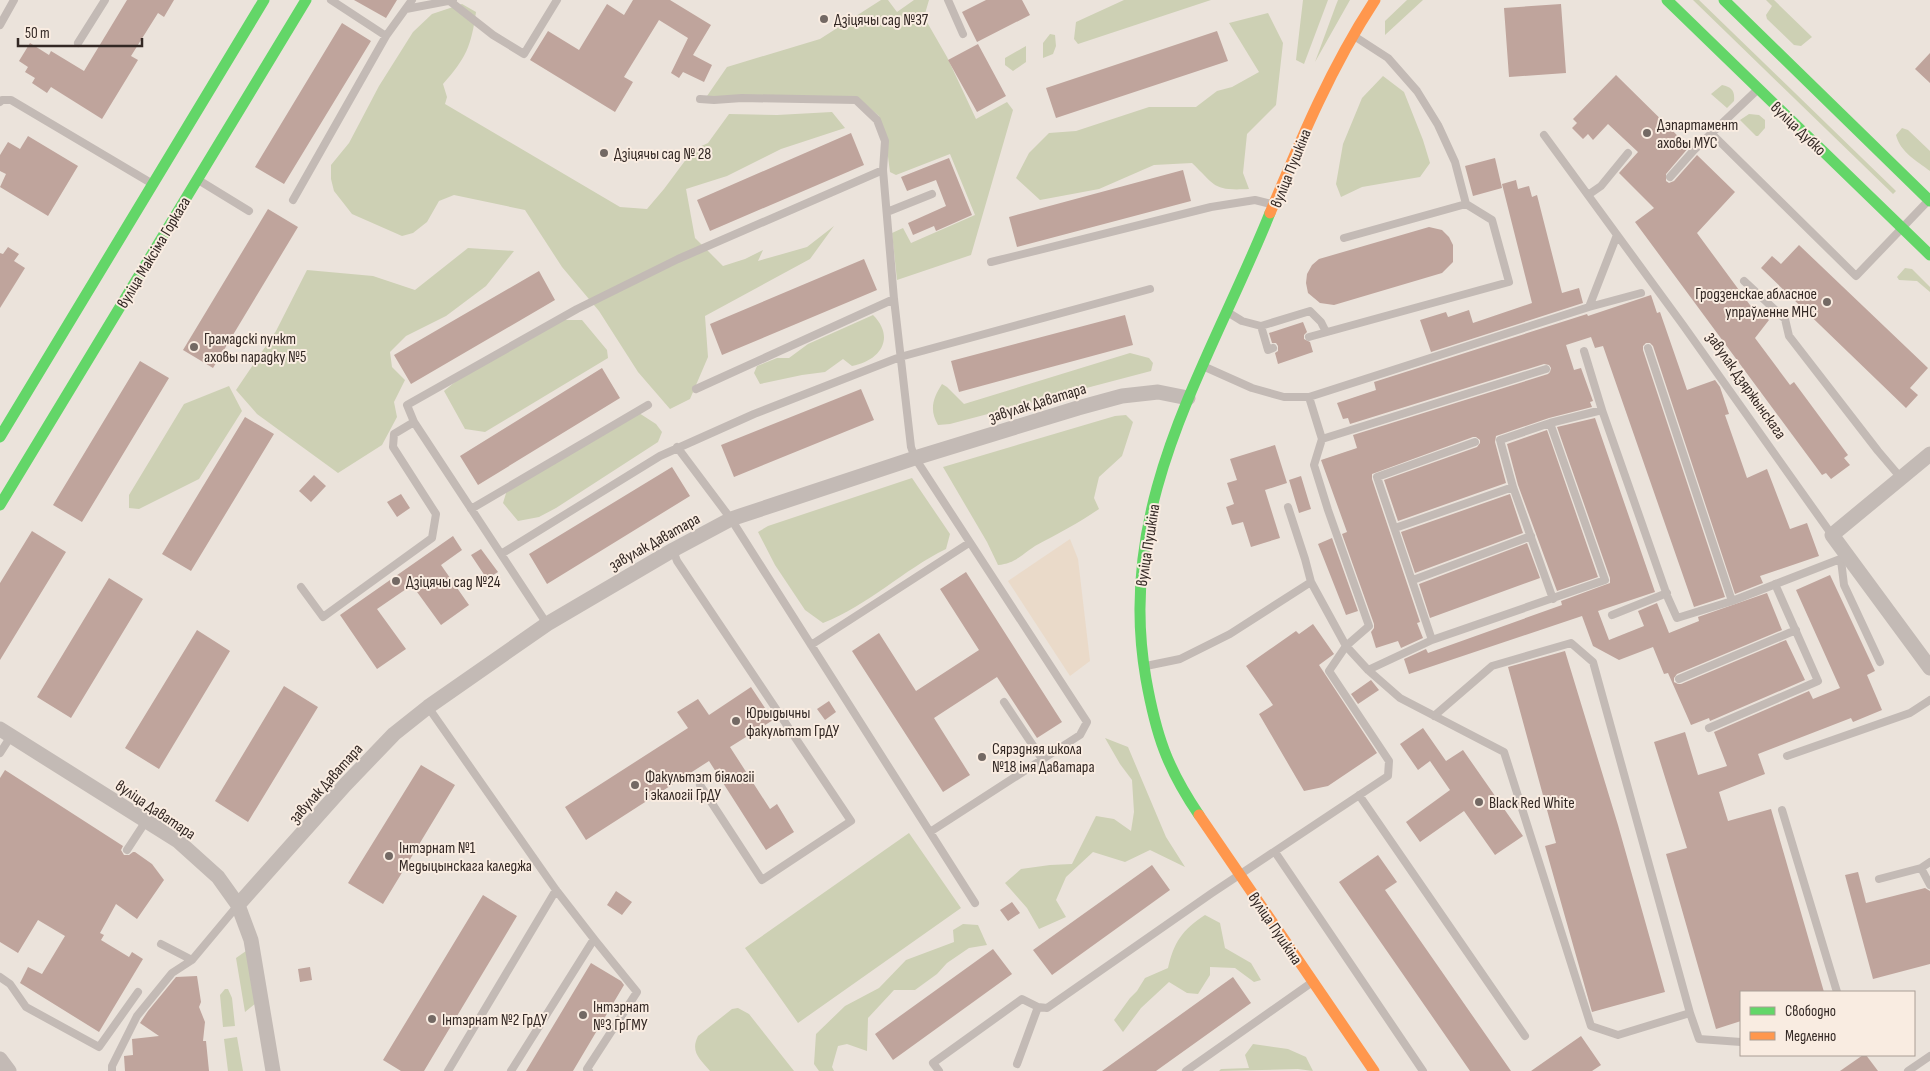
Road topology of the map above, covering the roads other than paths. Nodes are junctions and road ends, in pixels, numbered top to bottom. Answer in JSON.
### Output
{"nodes":[{"id":1,"x":14,"y":0,"type":"edge"},
{"id":2,"x":106,"y":0,"type":"edge"},
{"id":3,"x":264,"y":0,"type":"edge"},
{"id":4,"x":306,"y":0,"type":"edge"},
{"id":5,"x":331,"y":0,"type":"edge"},
{"id":6,"x":412,"y":0,"type":"edge"},
{"id":7,"x":557,"y":0,"type":"edge"},
{"id":8,"x":948,"y":0,"type":"edge"},
{"id":9,"x":1375,"y":0,"type":"edge"},
{"id":10,"x":1667,"y":0,"type":"edge"},
{"id":11,"x":1724,"y":0,"type":"edge"},
{"id":12,"x":452,"y":1,"type":"edge"},
{"id":13,"x":406,"y":9,"type":"junction"},
{"id":14,"x":0,"y":25,"type":"edge"},
{"id":15,"x":963,"y":34,"type":"dead end"},
{"id":16,"x":1352,"y":35,"type":"junction"},
{"id":17,"x":386,"y":36,"type":"junction"},
{"id":18,"x":78,"y":43,"type":"dead end"},
{"id":19,"x":1759,"y":89,"type":"junction"},
{"id":20,"x":0,"y":93,"type":"edge"},
{"id":21,"x":700,"y":99,"type":"dead end"},
{"id":22,"x":11,"y":100,"type":"junction"},
{"id":23,"x":0,"y":102,"type":"edge"},
{"id":24,"x":1712,"y":134,"type":"junction"},
{"id":25,"x":1544,"y":135,"type":"dead end"},
{"id":26,"x":1628,"y":153,"type":"dead end"},
{"id":27,"x":882,"y":170,"type":"junction"},
{"id":28,"x":1670,"y":177,"type":"dead end"},
{"id":29,"x":197,"y":180,"type":"junction"},
{"id":30,"x":153,"y":184,"type":"junction"},
{"id":31,"x":932,"y":194,"type":"dead end"},
{"id":32,"x":1588,"y":195,"type":"junction"},
{"id":33,"x":293,"y":200,"type":"dead end"},
{"id":34,"x":1929,"y":201,"type":"edge"},
{"id":35,"x":1466,"y":204,"type":"junction"},
{"id":36,"x":1275,"y":206,"type":"junction"},
{"id":37,"x":249,"y":211,"type":"dead end"},
{"id":38,"x":887,"y":212,"type":"junction"},
{"id":39,"x":1902,"y":228,"type":"junction"},
{"id":40,"x":1617,"y":235,"type":"junction"},
{"id":41,"x":1344,"y":238,"type":"dead end"},
{"id":42,"x":1930,"y":256,"type":"edge"},
{"id":43,"x":991,"y":262,"type":"dead end"},
{"id":44,"x":1744,"y":281,"type":"dead end"},
{"id":45,"x":1150,"y":289,"type":"dead end"},
{"id":46,"x":1641,"y":293,"type":"dead end"},
{"id":47,"x":894,"y":299,"type":"junction"},
{"id":48,"x":1589,"y":307,"type":"junction"},
{"id":49,"x":1228,"y":312,"type":"junction"},
{"id":50,"x":1261,"y":326,"type":"junction"},
{"id":51,"x":1326,"y":332,"type":"junction"},
{"id":52,"x":1309,"y":337,"type":"dead end"},
{"id":53,"x":1273,"y":348,"type":"dead end"},
{"id":54,"x":1648,"y":348,"type":"dead end"},
{"id":55,"x":1584,"y":351,"type":"dead end"},
{"id":56,"x":900,"y":358,"type":"junction"},
{"id":57,"x":1203,"y":366,"type":"junction"},
{"id":58,"x":1546,"y":369,"type":"dead end"},
{"id":59,"x":696,"y":389,"type":"dead end"},
{"id":60,"x":1309,"y":397,"type":"junction"},
{"id":61,"x":1188,"y":398,"type":"junction"},
{"id":62,"x":648,"y":405,"type":"dead end"},
{"id":63,"x":1602,"y":410,"type":"junction"},
{"id":64,"x":414,"y":422,"type":"junction"},
{"id":65,"x":1550,"y":423,"type":"junction"},
{"id":66,"x":0,"y":437,"type":"edge"},
{"id":67,"x":1322,"y":439,"type":"junction"},
{"id":68,"x":1475,"y":442,"type":"dead end"},
{"id":69,"x":677,"y":447,"type":"junction"},
{"id":70,"x":1930,"y":454,"type":"edge"},
{"id":71,"x":915,"y":458,"type":"junction"},
{"id":72,"x":1901,"y":478,"type":"junction"},
{"id":73,"x":1513,"y":487,"type":"junction"},
{"id":74,"x":0,"y":505,"type":"edge"},
{"id":75,"x":1288,"y":507,"type":"dead end"},
{"id":76,"x":471,"y":509,"type":"junction"},
{"id":77,"x":731,"y":519,"type":"junction"},
{"id":78,"x":1395,"y":528,"type":"junction"},
{"id":79,"x":1832,"y":535,"type":"junction"},
{"id":80,"x":1531,"y":536,"type":"junction"},
{"id":81,"x":969,"y":543,"type":"junction"},
{"id":82,"x":673,"y":550,"type":"junction"},
{"id":83,"x":501,"y":554,"type":"junction"},
{"id":84,"x":1845,"y":558,"type":"junction"},
{"id":85,"x":1412,"y":580,"type":"junction"},
{"id":86,"x":1311,"y":582,"type":"junction"},
{"id":87,"x":1775,"y":584,"type":"junction"},
{"id":88,"x":301,"y":587,"type":"dead end"},
{"id":89,"x":1667,"y":593,"type":"junction"},
{"id":90,"x":1553,"y":599,"type":"junction"},
{"id":91,"x":1732,"y":601,"type":"junction"},
{"id":92,"x":1612,"y":615,"type":"dead end"},
{"id":93,"x":547,"y":624,"type":"junction"},
{"id":94,"x":1796,"y":630,"type":"junction"},
{"id":95,"x":1432,"y":640,"type":"junction"},
{"id":96,"x":810,"y":645,"type":"junction"},
{"id":97,"x":1346,"y":646,"type":"junction"},
{"id":98,"x":1880,"y":662,"type":"dead end"},
{"id":99,"x":1144,"y":666,"type":"junction"},
{"id":100,"x":1930,"y":668,"type":"edge"},
{"id":101,"x":1368,"y":670,"type":"junction"},
{"id":102,"x":1679,"y":679,"type":"dead end"},
{"id":103,"x":1930,"y":700,"type":"edge"},
{"id":104,"x":1004,"y":702,"type":"dead end"},
{"id":105,"x":428,"y":707,"type":"junction"},
{"id":106,"x":1434,"y":716,"type":"junction"},
{"id":107,"x":1709,"y":728,"type":"dead end"},
{"id":108,"x":6,"y":733,"type":"edge"},
{"id":109,"x":0,"y":753,"type":"edge"},
{"id":110,"x":1787,"y":756,"type":"dead end"},
{"id":111,"x":1042,"y":759,"type":"junction"},
{"id":112,"x":700,"y":785,"type":"dead end"},
{"id":113,"x":1359,"y":795,"type":"junction"},
{"id":114,"x":1782,"y":810,"type":"dead end"},
{"id":115,"x":146,"y":821,"type":"junction"},
{"id":116,"x":930,"y":832,"type":"junction"},
{"id":117,"x":127,"y":850,"type":"dead end"},
{"id":118,"x":1274,"y":852,"type":"junction"},
{"id":119,"x":1930,"y":862,"type":"edge"},
{"id":120,"x":1921,"y":868,"type":"junction"},
{"id":121,"x":1240,"y":875,"type":"junction"},
{"id":122,"x":1879,"y":879,"type":"dead end"},
{"id":123,"x":1930,"y":885,"type":"edge"},
{"id":124,"x":556,"y":890,"type":"junction"},
{"id":125,"x":975,"y":903,"type":"dead end"},
{"id":126,"x":238,"y":905,"type":"junction"},
{"id":127,"x":594,"y":939,"type":"junction"},
{"id":128,"x":161,"y":944,"type":"dead end"},
{"id":129,"x":192,"y":960,"type":"junction"},
{"id":130,"x":0,"y":978,"type":"edge"},
{"id":131,"x":1312,"y":983,"type":"junction"},
{"id":132,"x":1837,"y":991,"type":"edge"},
{"id":133,"x":138,"y":992,"type":"dead end"},
{"id":134,"x":1038,"y":1007,"type":"junction"},
{"id":135,"x":1690,"y":1012,"type":"junction"},
{"id":136,"x":1525,"y":1036,"type":"dead end"},
{"id":137,"x":1740,"y":1042,"type":"edge"},
{"id":138,"x":1930,"y":1056,"type":"edge"},
{"id":139,"x":0,"y":1059,"type":"edge"},
{"id":140,"x":1017,"y":1064,"type":"dead end"},
{"id":141,"x":9,"y":1071,"type":"edge"},
{"id":142,"x":112,"y":1071,"type":"edge"},
{"id":143,"x":273,"y":1071,"type":"edge"},
{"id":144,"x":448,"y":1071,"type":"edge"},
{"id":145,"x":512,"y":1071,"type":"edge"},
{"id":146,"x":590,"y":1071,"type":"edge"},
{"id":147,"x":939,"y":1071,"type":"edge"},
{"id":148,"x":1186,"y":1071,"type":"edge"},
{"id":149,"x":1374,"y":1071,"type":"edge"},
{"id":150,"x":1423,"y":1071,"type":"edge"},
{"id":151,"x":1908,"y":1071,"type":"edge"}],
"edges":[{"from":1,"to":14,"type":"lane"},
{"from":2,"to":18,"type":"lane"},
{"from":3,"to":30,"type":"main road"},
{"from":4,"to":29,"type":"main road","name":"вуліца Максіма Горкага"},
{"from":5,"to":17,"type":"lane"},
{"from":6,"to":13,"type":"lane"},
{"from":7,"to":12,"type":"lane"},
{"from":8,"to":15,"type":"lane"},
{"from":9,"to":16,"type":"main road","name":"вуліца Пушкіна"},
{"from":10,"to":19,"type":"main road","name":"вуліца Дубко"},
{"from":11,"to":34,"type":"main road"},
{"from":12,"to":13,"type":"lane"},
{"from":13,"to":17,"type":"lane"},
{"from":16,"to":35,"type":"lane"},
{"from":16,"to":36,"type":"main road","name":"вуліца Пушкіна"},
{"from":17,"to":33,"type":"lane"},
{"from":19,"to":24,"type":"lane"},
{"from":19,"to":39,"type":"main road","name":"вуліца Дубко"},
{"from":20,"to":22,"type":"lane"},
{"from":21,"to":27,"type":"lane"},
{"from":22,"to":23,"type":"lane"},
{"from":22,"to":30,"type":"lane"},
{"from":24,"to":28,"type":"lane"},
{"from":24,"to":39,"type":"lane"},
{"from":25,"to":32,"type":"lane","name":"завулак Дзяржынскага"},
{"from":26,"to":32,"type":"lane"},
{"from":27,"to":38,"type":"lane"},
{"from":27,"to":64,"type":"lane"},
{"from":29,"to":37,"type":"lane"},
{"from":29,"to":74,"type":"main road","name":"вуліца Максіма Горкага"},
{"from":30,"to":66,"type":"main road"},
{"from":31,"to":38,"type":"lane"},
{"from":32,"to":40,"type":"lane","name":"завулак Дзяржынскага"},
{"from":34,"to":39,"type":"lane"},
{"from":35,"to":41,"type":"lane"},
{"from":35,"to":51,"type":"lane"},
{"from":36,"to":43,"type":"lane"},
{"from":36,"to":49,"type":"main road","name":"вуліца Пушкіна"},
{"from":38,"to":47,"type":"lane"},
{"from":39,"to":42,"type":"main road","name":"вуліца Дубко"},
{"from":40,"to":48,"type":"lane"},
{"from":40,"to":79,"type":"lane","name":"завулак Дзяржынскага"},
{"from":44,"to":72,"type":"lane"},
{"from":45,"to":56,"type":"lane"},
{"from":46,"to":48,"type":"lane"},
{"from":47,"to":56,"type":"lane"},
{"from":47,"to":59,"type":"lane"},
{"from":48,"to":60,"type":"lane"},
{"from":49,"to":50,"type":"lane"},
{"from":49,"to":57,"type":"main road","name":"вуліца Пушкіна"},
{"from":50,"to":51,"type":"lane"},
{"from":50,"to":53,"type":"lane"},
{"from":51,"to":52,"type":"lane"},
{"from":54,"to":91,"type":"lane"},
{"from":55,"to":63,"type":"lane"},
{"from":56,"to":69,"type":"lane"},
{"from":56,"to":71,"type":"lane"},
{"from":57,"to":60,"type":"lane"},
{"from":57,"to":61,"type":"main road","name":"вуліца Пушкіна"},
{"from":58,"to":67,"type":"lane"},
{"from":60,"to":67,"type":"lane"},
{"from":61,"to":71,"type":"street","name":"завулак Даватара"},
{"from":61,"to":99,"type":"main road","name":"вуліца Пушкіна"},
{"from":62,"to":76,"type":"lane"},
{"from":63,"to":65,"type":"lane"},
{"from":63,"to":89,"type":"lane"},
{"from":64,"to":76,"type":"lane"},
{"from":64,"to":88,"type":"lane"},
{"from":65,"to":73,"type":"lane"},
{"from":65,"to":90,"type":"lane"},
{"from":67,"to":97,"type":"lane"},
{"from":68,"to":78,"type":"lane"},
{"from":69,"to":77,"type":"lane"},
{"from":69,"to":83,"type":"lane"},
{"from":70,"to":72,"type":"street"},
{"from":71,"to":77,"type":"street","name":"завулак Даватара"},
{"from":71,"to":81,"type":"lane"},
{"from":72,"to":79,"type":"street"},
{"from":73,"to":78,"type":"lane"},
{"from":73,"to":80,"type":"lane"},
{"from":75,"to":86,"type":"lane"},
{"from":76,"to":83,"type":"lane"},
{"from":77,"to":82,"type":"street","name":"завулак Даватара"},
{"from":77,"to":96,"type":"lane"},
{"from":78,"to":85,"type":"lane"},
{"from":79,"to":84,"type":"street","name":"завулак Дзяржынскага"},
{"from":80,"to":85,"type":"lane"},
{"from":80,"to":90,"type":"lane"},
{"from":81,"to":96,"type":"lane"},
{"from":81,"to":111,"type":"lane"},
{"from":82,"to":93,"type":"street","name":"завулак Даватара"},
{"from":82,"to":112,"type":"lane"},
{"from":83,"to":93,"type":"lane"},
{"from":84,"to":87,"type":"lane"},
{"from":84,"to":98,"type":"lane"},
{"from":84,"to":100,"type":"street","name":"завулак Дзяржынскага"},
{"from":85,"to":95,"type":"lane"},
{"from":86,"to":97,"type":"lane"},
{"from":86,"to":99,"type":"lane"},
{"from":87,"to":91,"type":"lane"},
{"from":87,"to":94,"type":"lane"},
{"from":89,"to":91,"type":"lane"},
{"from":89,"to":92,"type":"lane"},
{"from":90,"to":95,"type":"lane"},
{"from":93,"to":105,"type":"street","name":"завулак Даватара"},
{"from":94,"to":102,"type":"lane"},
{"from":94,"to":107,"type":"lane"},
{"from":95,"to":101,"type":"lane"},
{"from":96,"to":116,"type":"lane"},
{"from":97,"to":101,"type":"lane"},
{"from":97,"to":113,"type":"lane"},
{"from":99,"to":121,"type":"main road","name":"вуліца Пушкіна"},
{"from":101,"to":106,"type":"lane"},
{"from":103,"to":110,"type":"lane"},
{"from":104,"to":111,"type":"lane"},
{"from":105,"to":124,"type":"lane"},
{"from":105,"to":126,"type":"street","name":"завулак Даватара"},
{"from":106,"to":135,"type":"lane"},
{"from":106,"to":135,"type":"lane"},
{"from":108,"to":109,"type":"lane"},
{"from":108,"to":115,"type":"street","name":"вуліца Даватара"},
{"from":111,"to":116,"type":"lane"},
{"from":113,"to":118,"type":"lane"},
{"from":113,"to":136,"type":"lane"},
{"from":114,"to":132,"type":"lane"},
{"from":115,"to":117,"type":"lane"},
{"from":115,"to":126,"type":"street","name":"вуліца Даватара"},
{"from":116,"to":125,"type":"lane"},
{"from":118,"to":121,"type":"lane"},
{"from":118,"to":150,"type":"lane"},
{"from":119,"to":120,"type":"lane"},
{"from":120,"to":122,"type":"lane"},
{"from":120,"to":123,"type":"lane"},
{"from":121,"to":131,"type":"main road","name":"вуліца Пушкіна"},
{"from":121,"to":134,"type":"lane"},
{"from":124,"to":127,"type":"lane"},
{"from":124,"to":144,"type":"lane"},
{"from":126,"to":129,"type":"lane"},
{"from":126,"to":143,"type":"street","name":"вуліца Даватара"},
{"from":127,"to":145,"type":"lane"},
{"from":127,"to":146,"type":"lane"},
{"from":128,"to":129,"type":"lane"},
{"from":129,"to":142,"type":"lane"},
{"from":130,"to":133,"type":"lane"},
{"from":131,"to":148,"type":"lane"},
{"from":131,"to":149,"type":"main road","name":"вуліца Пушкіна"},
{"from":134,"to":140,"type":"lane"},
{"from":134,"to":147,"type":"lane"},
{"from":135,"to":137,"type":"lane"},
{"from":138,"to":151,"type":"lane"},
{"from":139,"to":141,"type":"street"}]}
